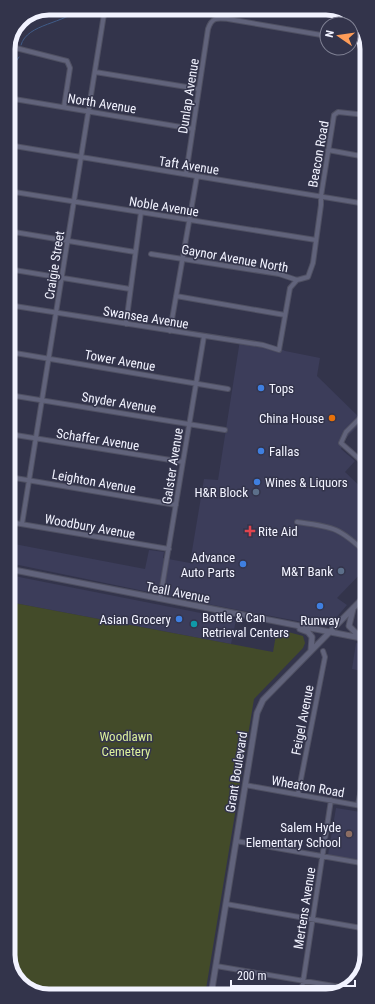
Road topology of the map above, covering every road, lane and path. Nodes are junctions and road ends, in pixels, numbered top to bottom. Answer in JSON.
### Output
{"nodes":[{"id":1,"x":104,"y":15,"type":"edge"},
{"id":2,"x":319,"y":35,"type":"edge"},
{"id":3,"x":15,"y":48,"type":"edge"},
{"id":4,"x":95,"y":72,"type":"junction"},
{"id":5,"x":199,"y":89,"type":"junction"},
{"id":6,"x":15,"y":99,"type":"edge"},
{"id":7,"x":64,"y":107,"type":"junction"},
{"id":8,"x":88,"y":111,"type":"junction"},
{"id":9,"x":360,"y":114,"type":"edge"},
{"id":10,"x":193,"y":129,"type":"junction"},
{"id":11,"x":15,"y":146,"type":"edge"},
{"id":12,"x":328,"y":150,"type":"junction"},
{"id":13,"x":360,"y":155,"type":"edge"},
{"id":14,"x":81,"y":157,"type":"junction"},
{"id":15,"x":186,"y":174,"type":"junction"},
{"id":16,"x":197,"y":176,"type":"junction"},
{"id":17,"x":15,"y":192,"type":"edge"},
{"id":18,"x":321,"y":196,"type":"junction"},
{"id":19,"x":74,"y":201,"type":"junction"},
{"id":20,"x":360,"y":203,"type":"edge"},
{"id":21,"x":141,"y":212,"type":"junction"},
{"id":22,"x":189,"y":220,"type":"junction"},
{"id":23,"x":15,"y":232,"type":"edge"},
{"id":24,"x":316,"y":240,"type":"junction"},
{"id":25,"x":68,"y":241,"type":"junction"},
{"id":26,"x":135,"y":252,"type":"junction"},
{"id":27,"x":151,"y":254,"type":"dead end"},
{"id":28,"x":182,"y":258,"type":"junction"},
{"id":29,"x":15,"y":270,"type":"edge"},
{"id":30,"x":311,"y":272,"type":"joint"},
{"id":31,"x":62,"y":278,"type":"junction"},
{"id":32,"x":297,"y":280,"type":"junction"},
{"id":33,"x":130,"y":289,"type":"junction"},
{"id":34,"x":176,"y":296,"type":"junction"},
{"id":35,"x":15,"y":306,"type":"edge"},
{"id":36,"x":56,"y":313,"type":"junction"},
{"id":37,"x":285,"y":314,"type":"junction"},
{"id":38,"x":126,"y":324,"type":"junction"},
{"id":39,"x":170,"y":331,"type":"junction"},
{"id":40,"x":204,"y":336,"type":"junction"},
{"id":41,"x":15,"y":353,"type":"edge"},
{"id":42,"x":49,"y":358,"type":"junction"},
{"id":43,"x":196,"y":383,"type":"junction"},
{"id":44,"x":228,"y":389,"type":"dead end"},
{"id":45,"x":15,"y":396,"type":"edge"},
{"id":46,"x":42,"y":400,"type":"junction"},
{"id":47,"x":360,"y":418,"type":"edge"},
{"id":48,"x":189,"y":424,"type":"junction"},
{"id":49,"x":225,"y":430,"type":"dead end"},
{"id":50,"x":15,"y":435,"type":"edge"},
{"id":51,"x":36,"y":439,"type":"junction"},
{"id":52,"x":360,"y":460,"type":"edge"},
{"id":53,"x":183,"y":462,"type":"junction"},
{"id":54,"x":15,"y":478,"type":"edge"},
{"id":55,"x":30,"y":480,"type":"junction"},
{"id":56,"x":176,"y":505,"type":"junction"},
{"id":57,"x":297,"y":522,"type":"dead end"},
{"id":58,"x":15,"y":523,"type":"edge"},
{"id":59,"x":22,"y":524,"type":"junction"},
{"id":60,"x":360,"y":547,"type":"edge"},
{"id":61,"x":169,"y":549,"type":"junction"},
{"id":62,"x":15,"y":571,"type":"edge"},
{"id":63,"x":160,"y":599,"type":"junction"},
{"id":64,"x":360,"y":602,"type":"edge"},
{"id":65,"x":354,"y":608,"type":"junction"},
{"id":66,"x":294,"y":625,"type":"junction"},
{"id":67,"x":329,"y":632,"type":"junction"},
{"id":68,"x":360,"y":635,"type":"edge"},
{"id":69,"x":360,"y":637,"type":"edge"},
{"id":70,"x":323,"y":651,"type":"dead end"},
{"id":71,"x":310,"y":652,"type":"junction"},
{"id":72,"x":245,"y":785,"type":"junction"},
{"id":73,"x":298,"y":794,"type":"junction"},
{"id":74,"x":360,"y":794,"type":"edge"},
{"id":75,"x":331,"y":800,"type":"junction"},
{"id":76,"x":358,"y":805,"type":"joint"},
{"id":77,"x":236,"y":841,"type":"junction"},
{"id":78,"x":322,"y":856,"type":"junction"},
{"id":79,"x":360,"y":863,"type":"edge"},
{"id":80,"x":226,"y":904,"type":"junction"},
{"id":81,"x":311,"y":919,"type":"junction"},
{"id":82,"x":360,"y":928,"type":"edge"},
{"id":83,"x":216,"y":966,"type":"junction"},
{"id":84,"x":303,"y":981,"type":"junction"},
{"id":85,"x":337,"y":987,"type":"edge"},
{"id":86,"x":212,"y":989,"type":"edge"},
{"id":87,"x":302,"y":989,"type":"edge"}],
"edges":[{"from":1,"to":4,"type":"street","name":"Craigie Street"},
{"from":2,"to":5,"type":"street","name":"Dunlap Avenue"},
{"from":3,"to":7,"type":"street"},
{"from":4,"to":5,"type":"street"},
{"from":4,"to":8,"type":"street","name":"Craigie Street"},
{"from":5,"to":10,"type":"street","name":"Dunlap Avenue"},
{"from":6,"to":7,"type":"street","name":"North Avenue"},
{"from":7,"to":8,"type":"street","name":"North Avenue"},
{"from":8,"to":10,"type":"street","name":"North Avenue"},
{"from":8,"to":14,"type":"street","name":"Craigie Street"},
{"from":9,"to":12,"type":"street","name":"Beacon Road"},
{"from":10,"to":15,"type":"street","name":"Dunlap Avenue"},
{"from":11,"to":14,"type":"street","name":"Taft Avenue"},
{"from":12,"to":13,"type":"street"},
{"from":12,"to":18,"type":"street","name":"Beacon Road"},
{"from":14,"to":15,"type":"street","name":"Taft Avenue"},
{"from":14,"to":19,"type":"street","name":"Craigie Street"},
{"from":15,"to":16,"type":"street","name":"Taft Avenue"},
{"from":16,"to":18,"type":"street","name":"Taft Avenue"},
{"from":16,"to":22,"type":"street"},
{"from":17,"to":19,"type":"street","name":"Noble Avenue"},
{"from":18,"to":20,"type":"street","name":"Taft Avenue"},
{"from":18,"to":24,"type":"street","name":"Beacon Road"},
{"from":19,"to":21,"type":"street","name":"Noble Avenue"},
{"from":19,"to":25,"type":"street","name":"Craigie Street"},
{"from":21,"to":22,"type":"street","name":"Noble Avenue"},
{"from":21,"to":26,"type":"street"},
{"from":22,"to":24,"type":"street","name":"Noble Avenue"},
{"from":22,"to":28,"type":"street"},
{"from":23,"to":25,"type":"street"},
{"from":24,"to":30,"type":"street","name":"Beacon Road"},
{"from":25,"to":26,"type":"street"},
{"from":25,"to":31,"type":"street","name":"Craigie Street"},
{"from":26,"to":33,"type":"street"},
{"from":27,"to":28,"type":"street","name":"Gaynor Avenue North"},
{"from":28,"to":32,"type":"street","name":"Gaynor Avenue North"},
{"from":28,"to":34,"type":"street"},
{"from":29,"to":31,"type":"street"},
{"from":30,"to":32,"type":"street","name":"Gaynor Avenue North"},
{"from":31,"to":33,"type":"street"},
{"from":31,"to":36,"type":"street","name":"Craigie Street"},
{"from":32,"to":37,"type":"street"},
{"from":33,"to":38,"type":"street"},
{"from":34,"to":37,"type":"street"},
{"from":34,"to":39,"type":"street"},
{"from":35,"to":36,"type":"street","name":"Swansea Avenue"},
{"from":36,"to":38,"type":"street","name":"Swansea Avenue"},
{"from":36,"to":42,"type":"street","name":"Craigie Street"},
{"from":37,"to":40,"type":"street","name":"Swansea Avenue"},
{"from":38,"to":39,"type":"street","name":"Swansea Avenue"},
{"from":39,"to":40,"type":"street","name":"Swansea Avenue"},
{"from":40,"to":43,"type":"street","name":"Galster Avenue"},
{"from":41,"to":42,"type":"street","name":"Tower Avenue"},
{"from":42,"to":43,"type":"street","name":"Tower Avenue"},
{"from":42,"to":46,"type":"street","name":"Craigie Street"},
{"from":43,"to":44,"type":"street","name":"Tower Avenue"},
{"from":43,"to":48,"type":"street","name":"Galster Avenue"},
{"from":45,"to":46,"type":"street","name":"Snyder Avenue"},
{"from":46,"to":48,"type":"street","name":"Snyder Avenue"},
{"from":46,"to":51,"type":"street","name":"Craigie Street"},
{"from":47,"to":52,"type":"street"},
{"from":48,"to":49,"type":"street","name":"Snyder Avenue"},
{"from":48,"to":53,"type":"street","name":"Galster Avenue"},
{"from":50,"to":51,"type":"street","name":"Schaffer Avenue"},
{"from":51,"to":53,"type":"street","name":"Schaffer Avenue"},
{"from":51,"to":55,"type":"street","name":"Craigie Street"},
{"from":53,"to":56,"type":"street","name":"Galster Avenue"},
{"from":54,"to":55,"type":"street","name":"Leighton Avenue"},
{"from":55,"to":56,"type":"street","name":"Leighton Avenue"},
{"from":55,"to":59,"type":"street","name":"Craigie Street"},
{"from":56,"to":61,"type":"street","name":"Galster Avenue"},
{"from":57,"to":60,"type":"street"},
{"from":58,"to":59,"type":"street","name":"Woodbury Avenue"},
{"from":59,"to":61,"type":"street","name":"Woodbury Avenue"},
{"from":61,"to":63,"type":"street","name":"Galster Avenue"},
{"from":62,"to":63,"type":"street","name":"Teall Avenue"},
{"from":63,"to":66,"type":"street","name":"Teall Avenue"},
{"from":64,"to":65,"type":"street","name":"Grant Boulevard"},
{"from":65,"to":67,"type":"street","name":"Grant Boulevard"},
{"from":65,"to":68,"type":"street"},
{"from":66,"to":67,"type":"street","name":"Teall Avenue"},
{"from":66,"to":71,"type":"street"},
{"from":67,"to":69,"type":"street","name":"Teall Avenue"},
{"from":67,"to":71,"type":"street","name":"Grant Boulevard"},
{"from":70,"to":73,"type":"street","name":"Feigel Avenue"},
{"from":71,"to":72,"type":"street","name":"Grant Boulevard"},
{"from":72,"to":73,"type":"street","name":"Wheaton Road"},
{"from":72,"to":77,"type":"street","name":"Grant Boulevard"},
{"from":73,"to":75,"type":"street","name":"Wheaton Road"},
{"from":74,"to":76,"type":"street"},
{"from":75,"to":76,"type":"street","name":"Wheaton Road"},
{"from":75,"to":78,"type":"street","name":"Mertens Avenue"},
{"from":77,"to":78,"type":"street"},
{"from":77,"to":80,"type":"street","name":"Grant Boulevard"},
{"from":78,"to":79,"type":"street"},
{"from":78,"to":81,"type":"street","name":"Mertens Avenue"},
{"from":80,"to":81,"type":"street"},
{"from":80,"to":83,"type":"street","name":"Grant Boulevard"},
{"from":81,"to":82,"type":"street"},
{"from":81,"to":84,"type":"street","name":"Mertens Avenue"},
{"from":83,"to":84,"type":"street"},
{"from":83,"to":86,"type":"street","name":"Grant Boulevard"},
{"from":84,"to":85,"type":"street"},
{"from":84,"to":87,"type":"street","name":"Mertens Avenue"}]}
